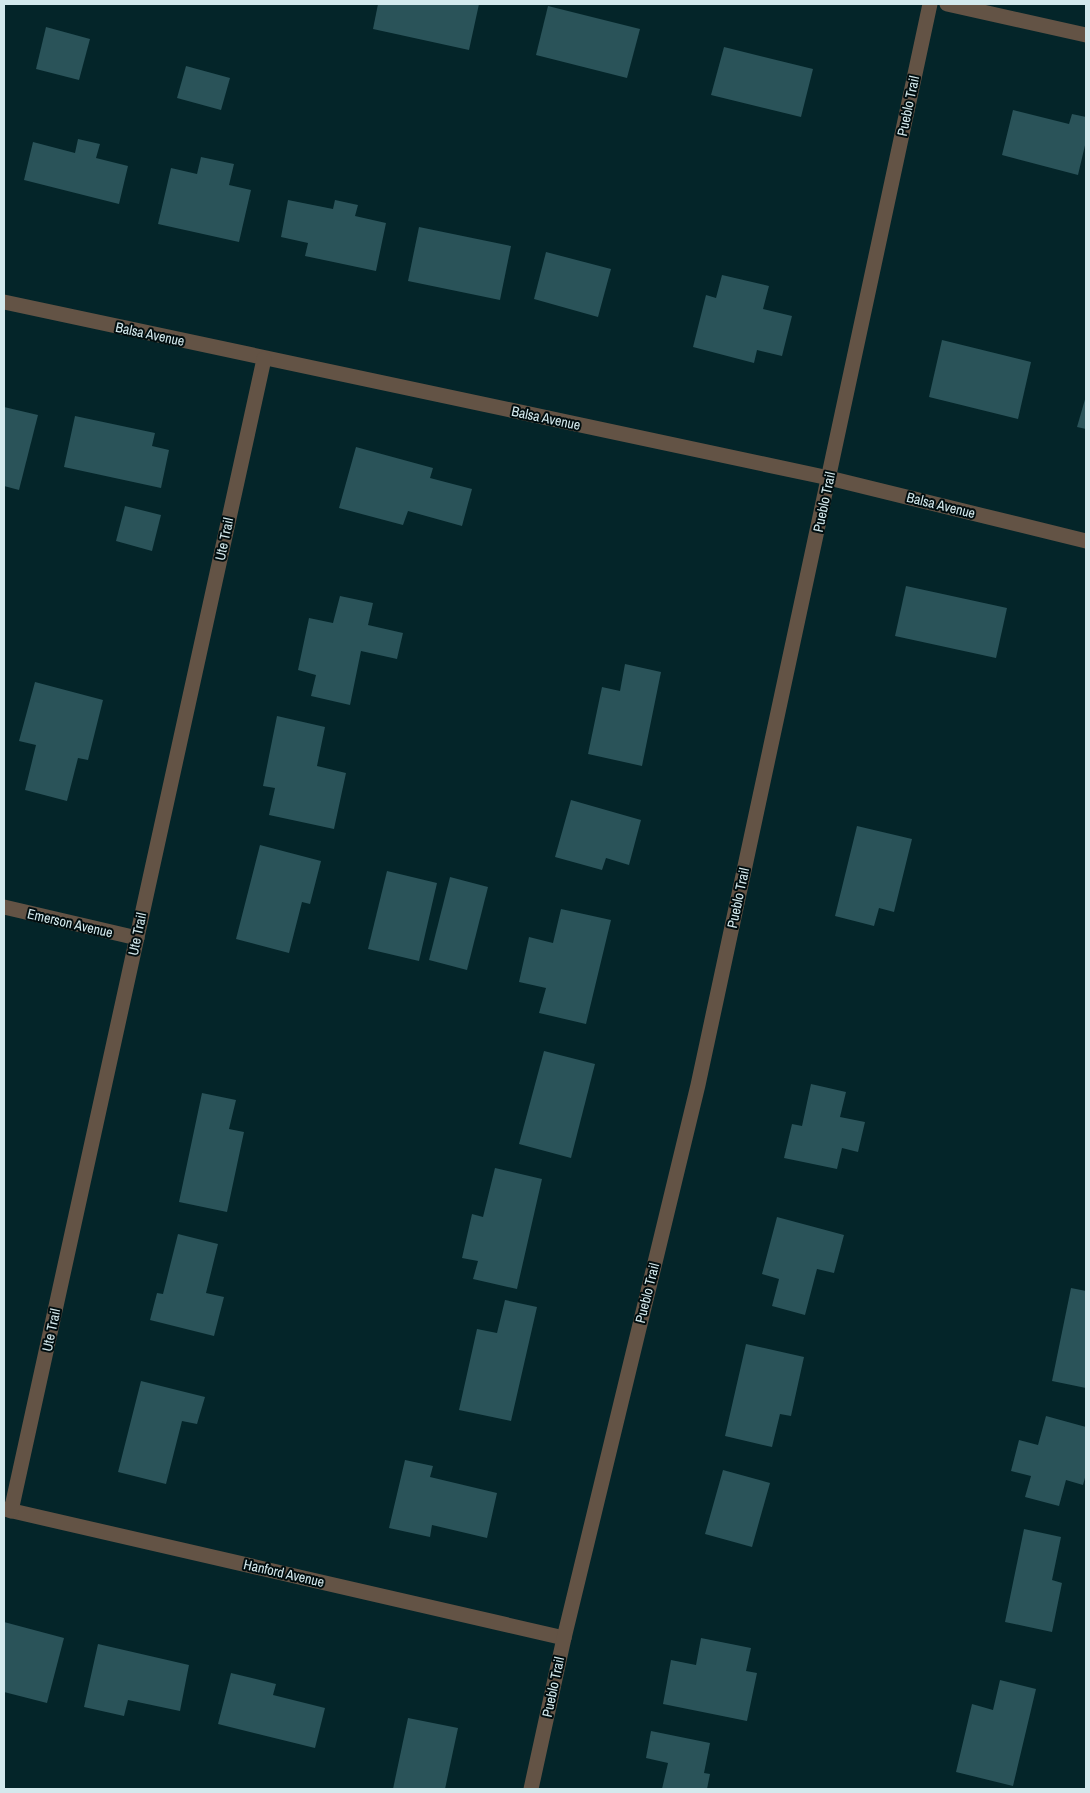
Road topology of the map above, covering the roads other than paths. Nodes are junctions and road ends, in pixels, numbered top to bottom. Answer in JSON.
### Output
{"nodes":[{"id":1,"x":930,"y":4,"type":"edge"},
{"id":2,"x":947,"y":4,"type":"edge"},
{"id":3,"x":1086,"y":35,"type":"edge"},
{"id":4,"x":4,"y":302,"type":"edge"},
{"id":5,"x":264,"y":359,"type":"junction"},
{"id":6,"x":829,"y":478,"type":"junction"},
{"id":7,"x":1086,"y":541,"type":"edge"},
{"id":8,"x":4,"y":907,"type":"edge"},
{"id":9,"x":137,"y":938,"type":"junction"},
{"id":10,"x":8,"y":1510,"type":"edge"},
{"id":11,"x":564,"y":1638,"type":"junction"},
{"id":12,"x":531,"y":1789,"type":"edge"}],
"edges":[{"from":1,"to":6,"type":"street","name":"Pueblo Trail"},
{"from":2,"to":3,"type":"street"},
{"from":4,"to":5,"type":"street","name":"Balsa Avenue"},
{"from":5,"to":6,"type":"street","name":"Balsa Avenue"},
{"from":5,"to":9,"type":"street","name":"Ute Trail"},
{"from":6,"to":7,"type":"street","name":"Balsa Avenue"},
{"from":6,"to":11,"type":"street","name":"Pueblo Trail"},
{"from":8,"to":9,"type":"street","name":"Emerson Avenue"},
{"from":9,"to":10,"type":"street","name":"Ute Trail"},
{"from":10,"to":11,"type":"street","name":"Hanford Avenue"},
{"from":11,"to":12,"type":"street","name":"Pueblo Trail"}]}
